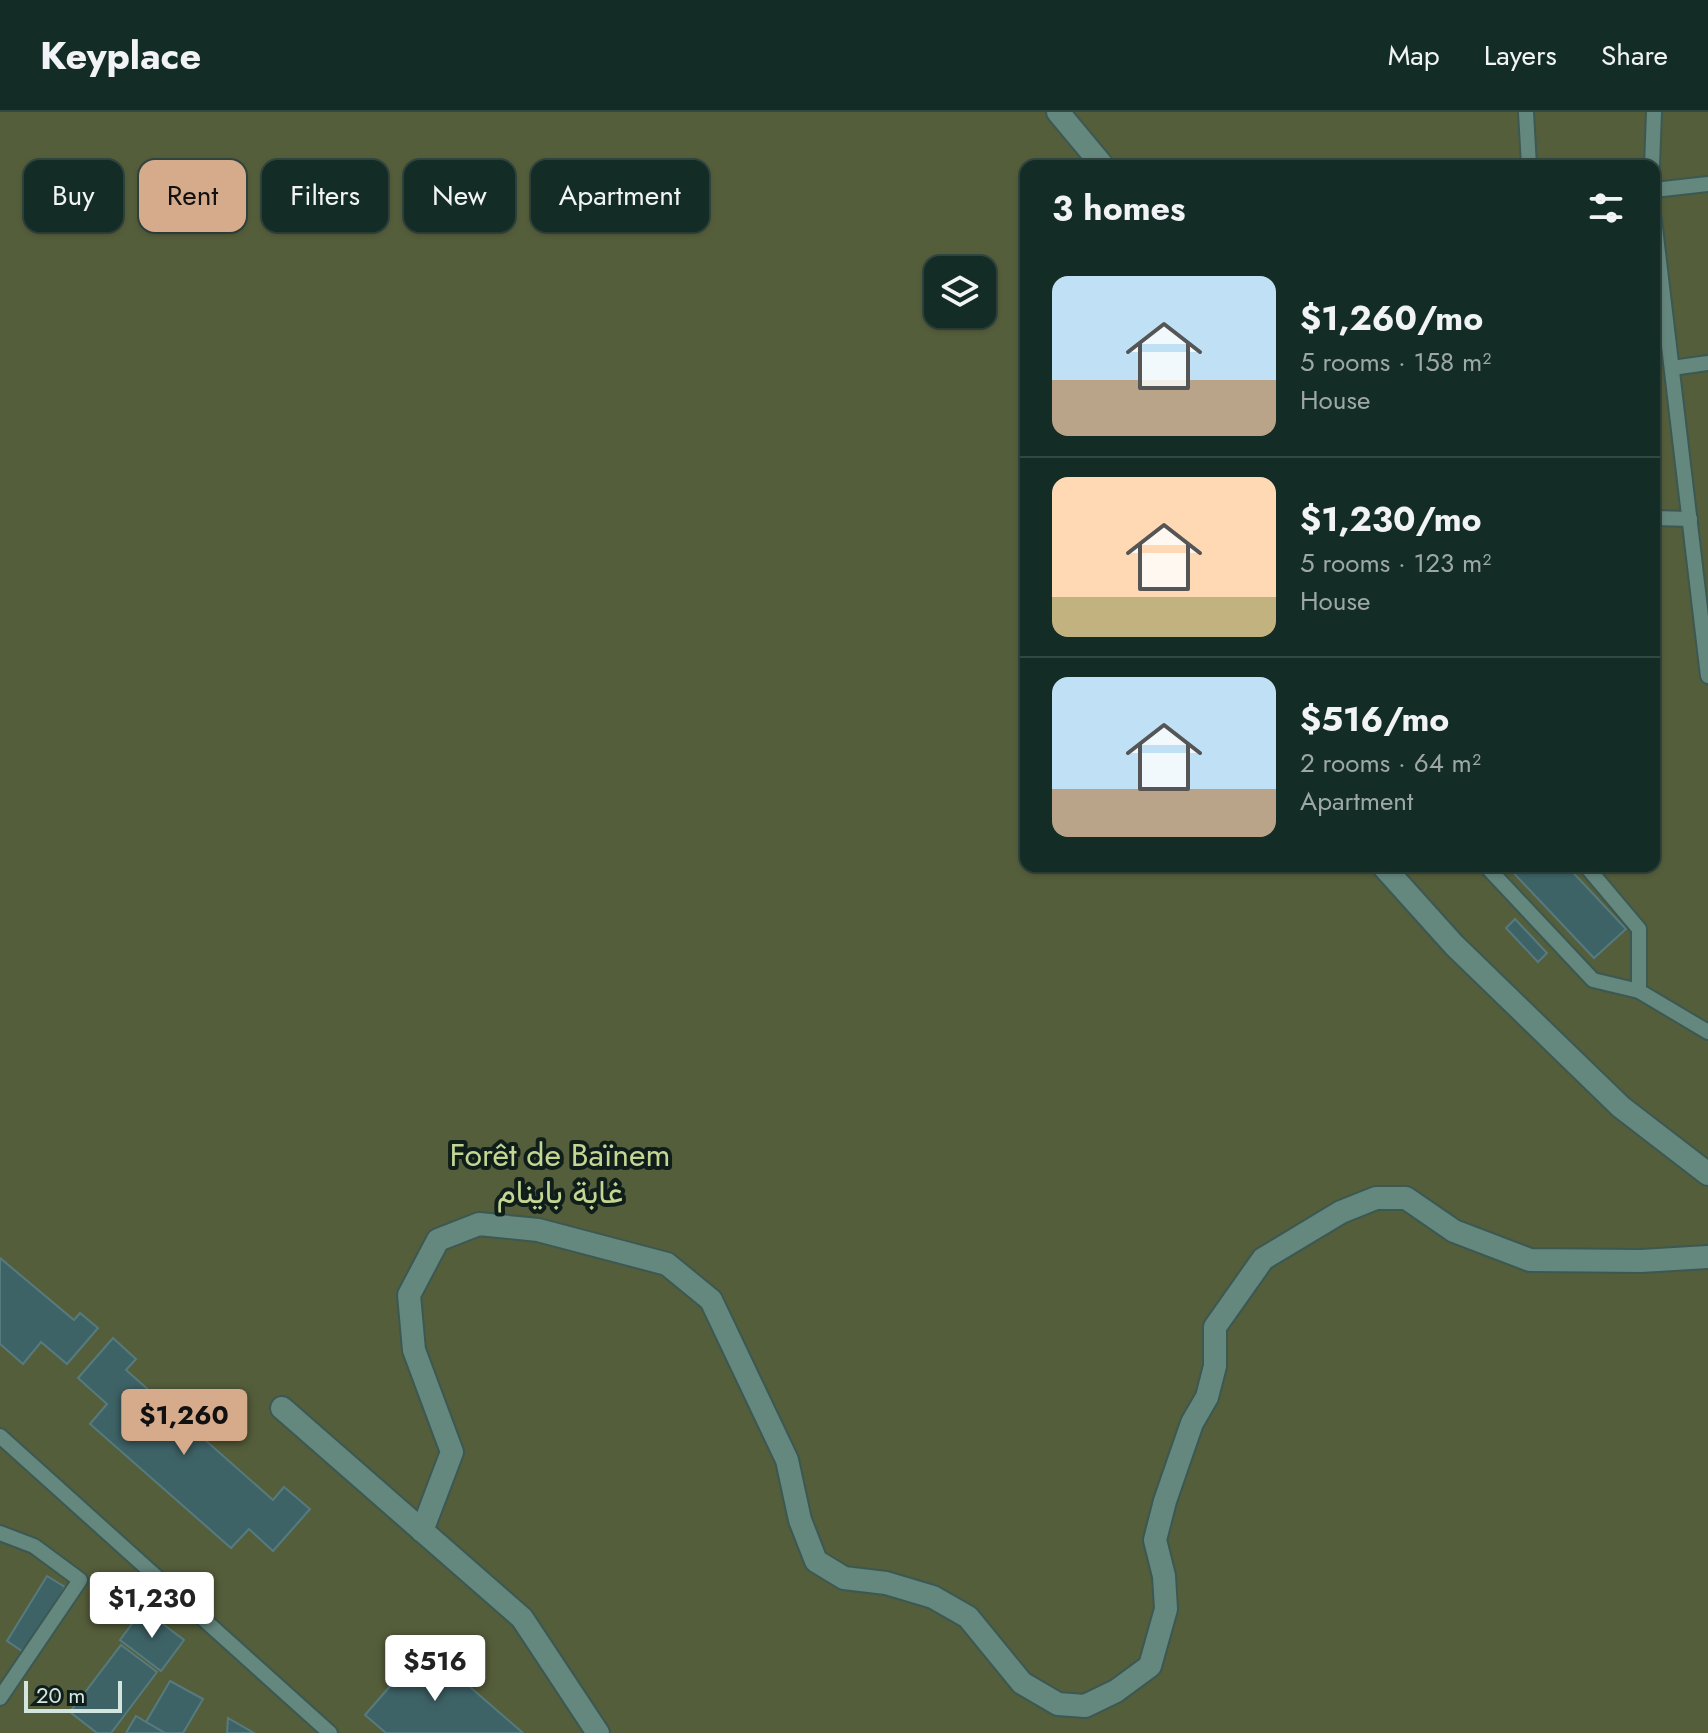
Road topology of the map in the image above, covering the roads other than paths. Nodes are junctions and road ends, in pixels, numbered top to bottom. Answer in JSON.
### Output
{"nodes":[{"id":1,"x":1058,"y":112,"type":"edge"},
{"id":2,"x":1526,"y":112,"type":"edge"},
{"id":3,"x":1654,"y":112,"type":"edge"},
{"id":4,"x":1098,"y":160,"type":"edge"},
{"id":5,"x":1529,"y":160,"type":"edge"},
{"id":6,"x":1652,"y":160,"type":"edge"},
{"id":7,"x":1708,"y":184,"type":"edge"},
{"id":8,"x":1660,"y":189,"type":"edge"},
{"id":9,"x":1660,"y":269,"type":"edge"},
{"id":10,"x":1708,"y":363,"type":"edge"},
{"id":11,"x":1672,"y":368,"type":"junction"},
{"id":12,"x":1660,"y":518,"type":"edge"},
{"id":13,"x":1690,"y":519,"type":"junction"},
{"id":14,"x":1708,"y":667,"type":"edge"},
{"id":15,"x":1388,"y":872,"type":"edge"},
{"id":16,"x":1492,"y":872,"type":"edge"},
{"id":17,"x":1591,"y":872,"type":"edge"},
{"id":18,"x":1639,"y":991,"type":"junction"},
{"id":19,"x":1708,"y":1032,"type":"edge"},
{"id":20,"x":1708,"y":1174,"type":"edge"},
{"id":21,"x":1708,"y":1257,"type":"edge"},
{"id":22,"x":282,"y":1408,"type":"dead end"},
{"id":23,"x":0,"y":1436,"type":"edge"},
{"id":24,"x":422,"y":1531,"type":"junction"},
{"id":25,"x":0,"y":1533,"type":"edge"},
{"id":26,"x":0,"y":1698,"type":"edge"},
{"id":27,"x":330,"y":1733,"type":"edge"},
{"id":28,"x":598,"y":1733,"type":"edge"}],
"edges":[{"from":1,"to":4,"type":"street"},
{"from":2,"to":5,"type":"lane"},
{"from":3,"to":6,"type":"lane"},
{"from":7,"to":8,"type":"lane"},
{"from":9,"to":11,"type":"lane"},
{"from":10,"to":11,"type":"lane"},
{"from":11,"to":13,"type":"lane"},
{"from":12,"to":13,"type":"lane"},
{"from":13,"to":14,"type":"lane"},
{"from":15,"to":20,"type":"street"},
{"from":16,"to":18,"type":"lane"},
{"from":17,"to":18,"type":"lane"},
{"from":18,"to":19,"type":"lane"},
{"from":21,"to":24,"type":"street"},
{"from":22,"to":24,"type":"street"},
{"from":23,"to":27,"type":"lane"},
{"from":24,"to":28,"type":"street"},
{"from":25,"to":26,"type":"lane"}]}
